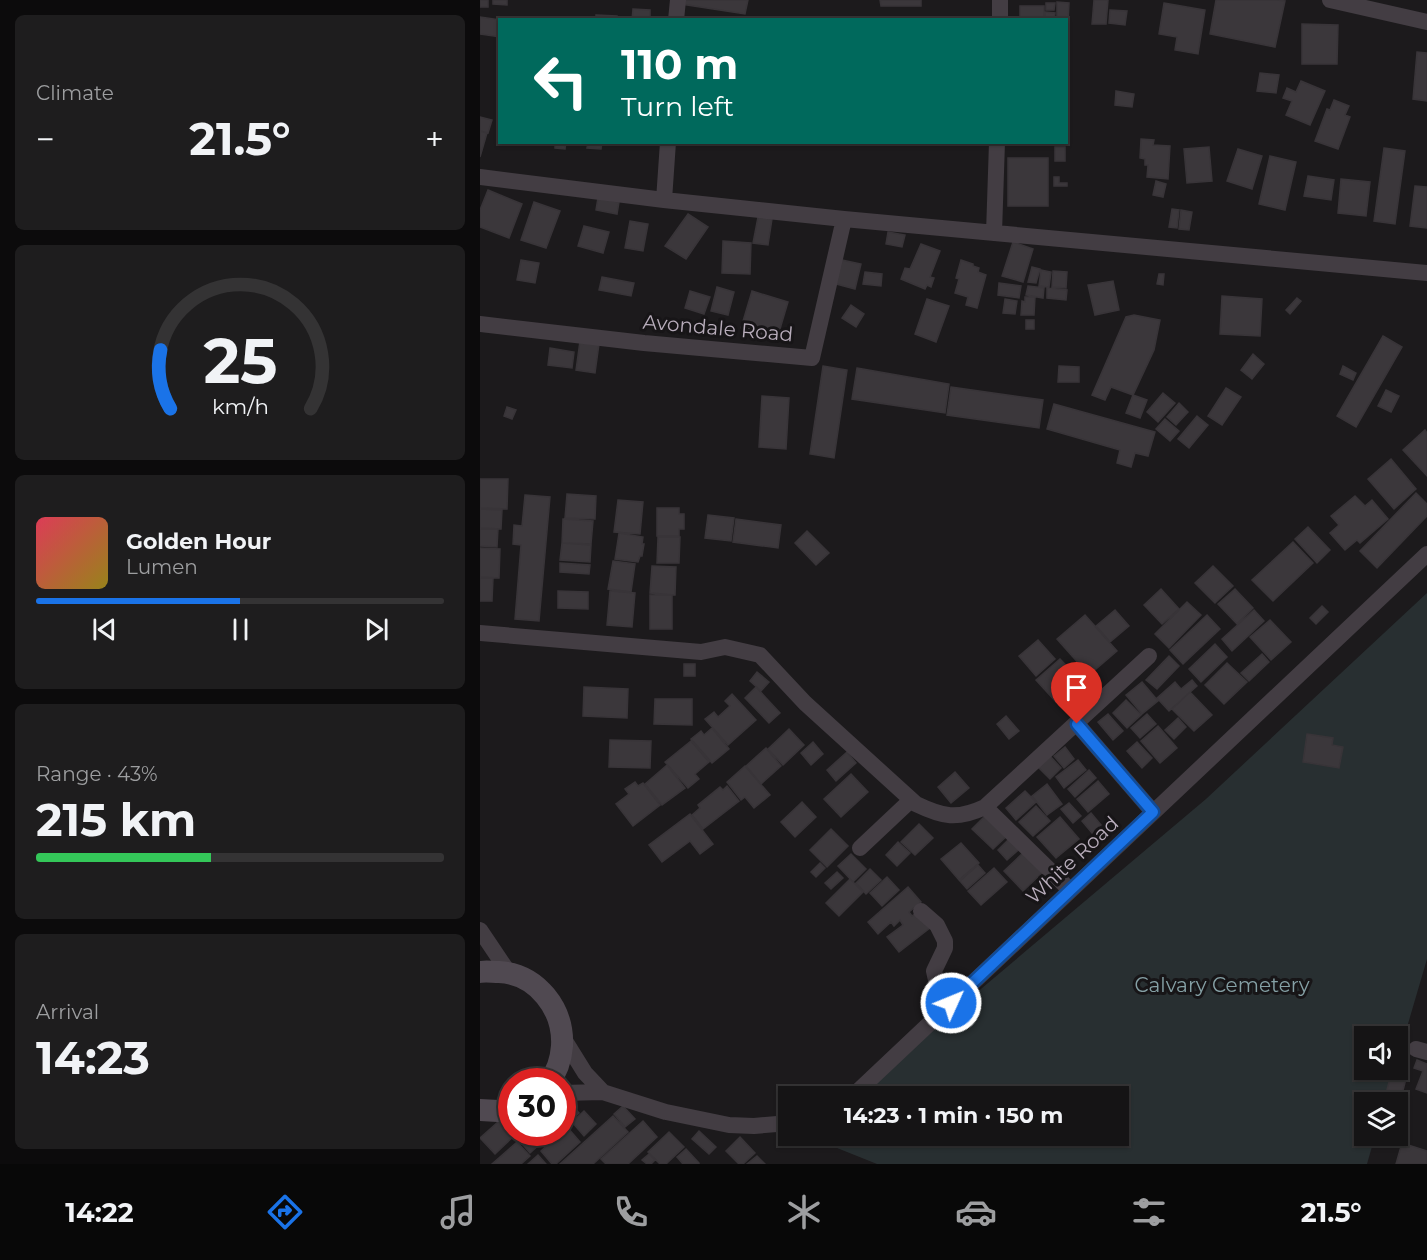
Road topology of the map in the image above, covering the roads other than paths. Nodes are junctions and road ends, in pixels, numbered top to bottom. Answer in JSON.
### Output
{"nodes":[{"id":1,"x":678,"y":0,"type":"edge"},
{"id":2,"x":1000,"y":0,"type":"edge"},
{"id":3,"x":1330,"y":0,"type":"edge"},
{"id":4,"x":676,"y":18,"type":"edge"},
{"id":5,"x":1000,"y":18,"type":"edge"},
{"id":6,"x":1427,"y":22,"type":"edge"},
{"id":7,"x":668,"y":144,"type":"edge"},
{"id":8,"x":997,"y":144,"type":"edge"},
{"id":9,"x":480,"y":177,"type":"edge"},
{"id":10,"x":664,"y":200,"type":"junction"},
{"id":11,"x":844,"y":219,"type":"junction"},
{"id":12,"x":994,"y":233,"type":"junction"},
{"id":13,"x":1427,"y":273,"type":"edge"},
{"id":14,"x":480,"y":324,"type":"edge"},
{"id":15,"x":1427,"y":554,"type":"edge"},
{"id":16,"x":480,"y":633,"type":"edge"},
{"id":17,"x":1149,"y":656,"type":"dead end"},
{"id":18,"x":1077,"y":724,"type":"junction"},
{"id":19,"x":911,"y":800,"type":"junction"},
{"id":20,"x":985,"y":807,"type":"junction"},
{"id":21,"x":1153,"y":812,"type":"junction"},
{"id":22,"x":860,"y":848,"type":"dead end"},
{"id":23,"x":1070,"y":890,"type":"junction"},
{"id":24,"x":921,"y":911,"type":"dead end"},
{"id":25,"x":480,"y":930,"type":"edge"},
{"id":26,"x":480,"y":972,"type":"edge"},
{"id":27,"x":509,"y":973,"type":"junction"},
{"id":28,"x":951,"y":1003,"type":"junction"},
{"id":29,"x":562,"y":1036,"type":"junction"},
{"id":30,"x":556,"y":1068,"type":"edge"},
{"id":31,"x":863,"y":1086,"type":"edge"},
{"id":32,"x":603,"y":1092,"type":"junction"},
{"id":33,"x":576,"y":1093,"type":"edge"},
{"id":34,"x":480,"y":1110,"type":"edge"},
{"id":35,"x":498,"y":1111,"type":"edge"},
{"id":36,"x":778,"y":1124,"type":"edge"}],
"edges":[{"from":1,"to":4,"type":"street"},
{"from":2,"to":5,"type":"street"},
{"from":3,"to":6,"type":"street"},
{"from":7,"to":10,"type":"street"},
{"from":8,"to":12,"type":"street"},
{"from":9,"to":10,"type":"street"},
{"from":10,"to":11,"type":"street"},
{"from":11,"to":12,"type":"street"},
{"from":11,"to":14,"type":"street","name":"Avondale Road"},
{"from":12,"to":13,"type":"street"},
{"from":15,"to":21,"type":"street","name":"White Road"},
{"from":16,"to":19,"type":"street"},
{"from":17,"to":18,"type":"street"},
{"from":18,"to":20,"type":"street"},
{"from":18,"to":21,"type":"street"},
{"from":19,"to":20,"type":"street"},
{"from":19,"to":22,"type":"street"},
{"from":20,"to":23,"type":"street"},
{"from":21,"to":23,"type":"street","name":"White Road"},
{"from":23,"to":28,"type":"street","name":"White Road"},
{"from":24,"to":28,"type":"street"},
{"from":25,"to":27,"type":"street"},
{"from":26,"to":27,"type":"street"},
{"from":27,"to":29,"type":"street"},
{"from":28,"to":31,"type":"street","name":"White Road"},
{"from":29,"to":30,"type":"street"},
{"from":29,"to":32,"type":"street"},
{"from":32,"to":33,"type":"street"},
{"from":32,"to":36,"type":"street"},
{"from":34,"to":35,"type":"street"}]}
